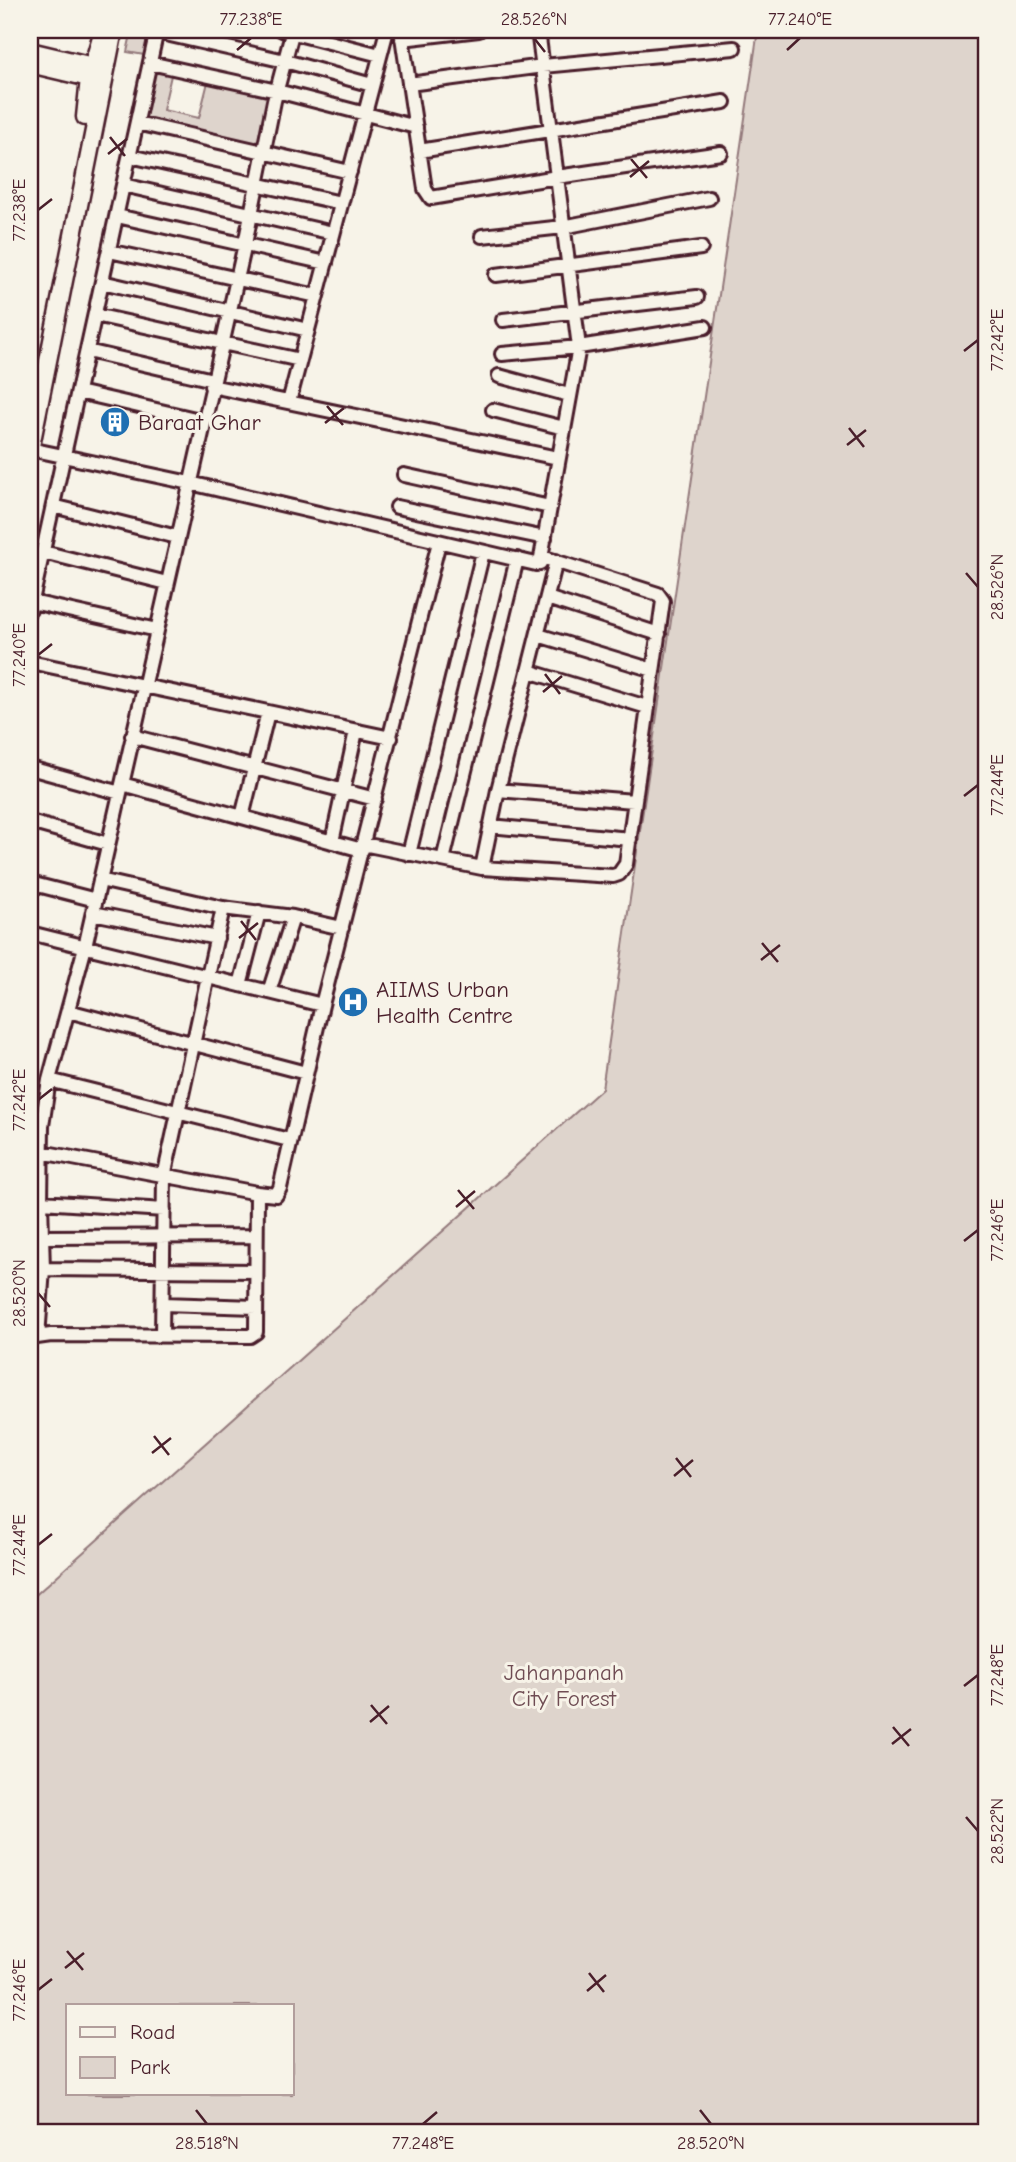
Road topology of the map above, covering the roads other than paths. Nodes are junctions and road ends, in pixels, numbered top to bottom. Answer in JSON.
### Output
{"nodes":[{"id":1,"x":103,"y":30,"type":"edge"},
{"id":2,"x":114,"y":30,"type":"edge"},
{"id":3,"x":387,"y":30,"type":"edge"},
{"id":4,"x":479,"y":30,"type":"edge"},
{"id":5,"x":537,"y":30,"type":"edge"},
{"id":6,"x":157,"y":31,"type":"edge"},
{"id":7,"x":289,"y":31,"type":"edge"},
{"id":8,"x":401,"y":34,"type":"edge"},
{"id":9,"x":734,"y":48,"type":"dead end"},
{"id":10,"x":30,"y":51,"type":"edge"},
{"id":11,"x":380,"y":55,"type":"junction"},
{"id":12,"x":285,"y":61,"type":"junction"},
{"id":13,"x":150,"y":63,"type":"junction"},
{"id":14,"x":30,"y":64,"type":"edge"},
{"id":15,"x":543,"y":66,"type":"junction"},
{"id":16,"x":95,"y":73,"type":"junction"},
{"id":17,"x":409,"y":83,"type":"junction"},
{"id":18,"x":372,"y":85,"type":"junction"},
{"id":19,"x":277,"y":91,"type":"junction"},
{"id":20,"x":724,"y":102,"type":"dead end"},
{"id":21,"x":365,"y":113,"type":"junction"},
{"id":22,"x":136,"y":123,"type":"junction"},
{"id":23,"x":416,"y":127,"type":"junction"},
{"id":24,"x":551,"y":129,"type":"junction"},
{"id":25,"x":419,"y":151,"type":"junction"},
{"id":26,"x":263,"y":152,"type":"junction"},
{"id":27,"x":721,"y":153,"type":"dead end"},
{"id":28,"x":130,"y":156,"type":"junction"},
{"id":29,"x":349,"y":172,"type":"junction"},
{"id":30,"x":557,"y":177,"type":"junction"},
{"id":31,"x":123,"y":185,"type":"junction"},
{"id":32,"x":257,"y":185,"type":"junction"},
{"id":33,"x":709,"y":198,"type":"dead end"},
{"id":34,"x":341,"y":204,"type":"junction"},
{"id":35,"x":251,"y":214,"type":"junction"},
{"id":36,"x":117,"y":216,"type":"junction"},
{"id":37,"x":564,"y":227,"type":"junction"},
{"id":38,"x":333,"y":233,"type":"junction"},
{"id":39,"x":482,"y":236,"type":"dead end"},
{"id":40,"x":245,"y":244,"type":"junction"},
{"id":41,"x":701,"y":248,"type":"dead end"},
{"id":42,"x":109,"y":251,"type":"junction"},
{"id":43,"x":326,"y":263,"type":"junction"},
{"id":44,"x":568,"y":265,"type":"junction"},
{"id":45,"x":496,"y":275,"type":"dead end"},
{"id":46,"x":236,"y":278,"type":"junction"},
{"id":47,"x":102,"y":282,"type":"junction"},
{"id":48,"x":317,"y":296,"type":"junction"},
{"id":49,"x":697,"y":297,"type":"dead end"},
{"id":50,"x":574,"y":310,"type":"junction"},
{"id":51,"x":229,"y":312,"type":"junction"},
{"id":52,"x":95,"y":316,"type":"junction"},
{"id":53,"x":503,"y":320,"type":"dead end"},
{"id":54,"x":705,"y":327,"type":"dead end"},
{"id":55,"x":308,"y":330,"type":"junction"},
{"id":56,"x":222,"y":343,"type":"junction"},
{"id":57,"x":579,"y":347,"type":"junction"},
{"id":58,"x":87,"y":351,"type":"junction"},
{"id":59,"x":502,"y":354,"type":"dead end"},
{"id":60,"x":300,"y":360,"type":"junction"},
{"id":61,"x":499,"y":376,"type":"dead end"},
{"id":62,"x":212,"y":383,"type":"junction"},
{"id":63,"x":78,"y":391,"type":"junction"},
{"id":64,"x":569,"y":395,"type":"junction"},
{"id":65,"x":289,"y":402,"type":"junction"},
{"id":66,"x":30,"y":405,"type":"edge"},
{"id":67,"x":493,"y":410,"type":"dead end"},
{"id":68,"x":204,"y":421,"type":"junction"},
{"id":69,"x":564,"y":428,"type":"junction"},
{"id":70,"x":30,"y":450,"type":"edge"},
{"id":71,"x":64,"y":456,"type":"junction"},
{"id":72,"x":558,"y":458,"type":"junction"},
{"id":73,"x":404,"y":475,"type":"dead end"},
{"id":74,"x":190,"y":483,"type":"junction"},
{"id":75,"x":53,"y":506,"type":"junction"},
{"id":76,"x":397,"y":507,"type":"dead end"},
{"id":77,"x":550,"y":507,"type":"junction"},
{"id":78,"x":177,"y":537,"type":"junction"},
{"id":79,"x":545,"y":538,"type":"junction"},
{"id":80,"x":439,"y":542,"type":"junction"},
{"id":81,"x":43,"y":552,"type":"junction"},
{"id":82,"x":483,"y":552,"type":"junction"},
{"id":83,"x":542,"y":556,"type":"junction"},
{"id":84,"x":517,"y":559,"type":"junction"},
{"id":85,"x":556,"y":561,"type":"junction"},
{"id":86,"x":167,"y":583,"type":"junction"},
{"id":87,"x":547,"y":598,"type":"junction"},
{"id":88,"x":31,"y":606,"type":"edge"},
{"id":89,"x":157,"y":630,"type":"junction"},
{"id":90,"x":659,"y":634,"type":"junction"},
{"id":91,"x":538,"y":635,"type":"junction"},
{"id":92,"x":30,"y":662,"type":"edge"},
{"id":93,"x":653,"y":670,"type":"junction"},
{"id":94,"x":528,"y":671,"type":"junction"},
{"id":95,"x":144,"y":686,"type":"junction"},
{"id":96,"x":647,"y":707,"type":"junction"},
{"id":97,"x":268,"y":712,"type":"junction"},
{"id":98,"x":356,"y":731,"type":"junction"},
{"id":99,"x":132,"y":736,"type":"junction"},
{"id":100,"x":391,"y":738,"type":"junction"},
{"id":101,"x":30,"y":768,"type":"edge"},
{"id":102,"x":254,"y":769,"type":"junction"},
{"id":103,"x":121,"y":788,"type":"junction"},
{"id":104,"x":498,"y":790,"type":"junction"},
{"id":105,"x":343,"y":791,"type":"junction"},
{"id":106,"x":375,"y":799,"type":"junction"},
{"id":107,"x":634,"y":801,"type":"junction"},
{"id":108,"x":242,"y":817,"type":"junction"},
{"id":109,"x":30,"y":822,"type":"edge"},
{"id":110,"x":491,"y":826,"type":"junction"},
{"id":111,"x":629,"y":839,"type":"junction"},
{"id":112,"x":332,"y":842,"type":"junction"},
{"id":113,"x":108,"y":844,"type":"junction"},
{"id":114,"x":363,"y":847,"type":"junction"},
{"id":115,"x":409,"y":854,"type":"junction"},
{"id":116,"x":443,"y":860,"type":"junction"},
{"id":117,"x":482,"y":868,"type":"junction"},
{"id":118,"x":100,"y":880,"type":"junction"},
{"id":119,"x":30,"y":883,"type":"edge"},
{"id":120,"x":94,"y":907,"type":"junction"},
{"id":121,"x":223,"y":908,"type":"junction"},
{"id":122,"x":259,"y":912,"type":"junction"},
{"id":123,"x":293,"y":917,"type":"junction"},
{"id":124,"x":342,"y":928,"type":"junction"},
{"id":125,"x":30,"y":933,"type":"edge"},
{"id":126,"x":217,"y":938,"type":"junction"},
{"id":127,"x":85,"y":947,"type":"junction"},
{"id":128,"x":209,"y":977,"type":"junction"},
{"id":129,"x":240,"y":985,"type":"junction"},
{"id":130,"x":269,"y":992,"type":"junction"},
{"id":131,"x":323,"y":1005,"type":"junction"},
{"id":132,"x":68,"y":1011,"type":"junction"},
{"id":133,"x":194,"y":1043,"type":"junction"},
{"id":134,"x":306,"y":1073,"type":"junction"},
{"id":135,"x":49,"y":1080,"type":"junction"},
{"id":136,"x":178,"y":1112,"type":"junction"},
{"id":137,"x":289,"y":1140,"type":"junction"},
{"id":138,"x":41,"y":1152,"type":"junction"},
{"id":139,"x":164,"y":1177,"type":"junction"},
{"id":140,"x":257,"y":1193,"type":"junction"},
{"id":141,"x":41,"y":1202,"type":"junction"},
{"id":142,"x":164,"y":1210,"type":"junction"},
{"id":143,"x":256,"y":1236,"type":"junction"},
{"id":144,"x":42,"y":1237,"type":"junction"},
{"id":145,"x":164,"y":1237,"type":"junction"},
{"id":146,"x":43,"y":1269,"type":"junction"},
{"id":147,"x":163,"y":1269,"type":"junction"},
{"id":148,"x":256,"y":1271,"type":"junction"},
{"id":149,"x":163,"y":1304,"type":"junction"},
{"id":150,"x":256,"y":1307,"type":"junction"},
{"id":151,"x":162,"y":1335,"type":"junction"},
{"id":152,"x":34,"y":1337,"type":"edge"}],
"edges":[{"from":1,"to":16,"type":"street"},
{"from":2,"to":16,"type":"street"},
{"from":3,"to":11,"type":"street"},
{"from":4,"to":8,"type":"street"},
{"from":5,"to":15,"type":"street"},
{"from":6,"to":12,"type":"street"},
{"from":6,"to":13,"type":"street"},
{"from":7,"to":11,"type":"street"},
{"from":7,"to":12,"type":"street"},
{"from":8,"to":17,"type":"street"},
{"from":9,"to":15,"type":"street"},
{"from":10,"to":16,"type":"street"},
{"from":11,"to":18,"type":"street"},
{"from":12,"to":18,"type":"street"},
{"from":12,"to":19,"type":"street"},
{"from":13,"to":19,"type":"street"},
{"from":13,"to":22,"type":"street"},
{"from":14,"to":16,"type":"street"},
{"from":15,"to":17,"type":"street"},
{"from":15,"to":24,"type":"street"},
{"from":16,"to":66,"type":"street"},
{"from":16,"to":70,"type":"street"},
{"from":17,"to":23,"type":"street"},
{"from":18,"to":21,"type":"street"},
{"from":19,"to":21,"type":"street"},
{"from":19,"to":26,"type":"street"},
{"from":20,"to":24,"type":"street"},
{"from":21,"to":23,"type":"street"},
{"from":21,"to":29,"type":"street"},
{"from":22,"to":26,"type":"street"},
{"from":22,"to":28,"type":"street"},
{"from":23,"to":25,"type":"street"},
{"from":24,"to":25,"type":"street"},
{"from":24,"to":30,"type":"street"},
{"from":25,"to":30,"type":"street"},
{"from":26,"to":29,"type":"street"},
{"from":26,"to":32,"type":"street"},
{"from":27,"to":30,"type":"street"},
{"from":28,"to":31,"type":"street"},
{"from":28,"to":32,"type":"street"},
{"from":29,"to":34,"type":"street"},
{"from":30,"to":37,"type":"street"},
{"from":31,"to":35,"type":"street"},
{"from":31,"to":36,"type":"street"},
{"from":32,"to":34,"type":"street"},
{"from":32,"to":35,"type":"street"},
{"from":33,"to":37,"type":"street"},
{"from":34,"to":38,"type":"street"},
{"from":35,"to":38,"type":"street"},
{"from":35,"to":40,"type":"street"},
{"from":36,"to":40,"type":"street"},
{"from":36,"to":42,"type":"street"},
{"from":37,"to":39,"type":"street"},
{"from":37,"to":44,"type":"street"},
{"from":38,"to":43,"type":"street"},
{"from":40,"to":43,"type":"street"},
{"from":40,"to":46,"type":"street"},
{"from":41,"to":44,"type":"street"},
{"from":42,"to":46,"type":"street"},
{"from":42,"to":47,"type":"street"},
{"from":43,"to":48,"type":"street"},
{"from":44,"to":45,"type":"street"},
{"from":44,"to":50,"type":"street"},
{"from":46,"to":48,"type":"street"},
{"from":46,"to":51,"type":"street"},
{"from":47,"to":51,"type":"street"},
{"from":47,"to":52,"type":"street"},
{"from":48,"to":55,"type":"street"},
{"from":49,"to":50,"type":"street"},
{"from":50,"to":53,"type":"street"},
{"from":50,"to":57,"type":"street"},
{"from":51,"to":55,"type":"street"},
{"from":51,"to":56,"type":"street"},
{"from":52,"to":56,"type":"street"},
{"from":52,"to":58,"type":"street"},
{"from":54,"to":57,"type":"street"},
{"from":55,"to":60,"type":"street"},
{"from":56,"to":60,"type":"street"},
{"from":56,"to":62,"type":"street"},
{"from":57,"to":59,"type":"street"},
{"from":57,"to":64,"type":"street"},
{"from":58,"to":62,"type":"street"},
{"from":58,"to":63,"type":"street"},
{"from":60,"to":65,"type":"street"},
{"from":61,"to":64,"type":"street"},
{"from":62,"to":65,"type":"street"},
{"from":62,"to":68,"type":"street"},
{"from":63,"to":68,"type":"street"},
{"from":63,"to":71,"type":"street"},
{"from":64,"to":69,"type":"street"},
{"from":65,"to":72,"type":"street"},
{"from":67,"to":69,"type":"street"},
{"from":68,"to":74,"type":"street"},
{"from":69,"to":72,"type":"street"},
{"from":70,"to":71,"type":"street"},
{"from":71,"to":74,"type":"street"},
{"from":71,"to":75,"type":"street"},
{"from":72,"to":77,"type":"street"},
{"from":73,"to":77,"type":"street"},
{"from":74,"to":78,"type":"street"},
{"from":74,"to":80,"type":"street"},
{"from":75,"to":78,"type":"street"},
{"from":75,"to":81,"type":"street"},
{"from":76,"to":79,"type":"street"},
{"from":77,"to":79,"type":"street"},
{"from":78,"to":86,"type":"street"},
{"from":79,"to":83,"type":"street"},
{"from":80,"to":82,"type":"street"},
{"from":80,"to":100,"type":"street"},
{"from":81,"to":86,"type":"street"},
{"from":81,"to":88,"type":"street"},
{"from":82,"to":84,"type":"street"},
{"from":82,"to":115,"type":"street"},
{"from":83,"to":84,"type":"street"},
{"from":83,"to":85,"type":"street"},
{"from":84,"to":116,"type":"street"},
{"from":85,"to":87,"type":"street"},
{"from":85,"to":90,"type":"street"},
{"from":86,"to":89,"type":"street"},
{"from":87,"to":90,"type":"street"},
{"from":87,"to":91,"type":"street"},
{"from":88,"to":89,"type":"street"},
{"from":89,"to":95,"type":"street"},
{"from":90,"to":93,"type":"street"},
{"from":91,"to":93,"type":"street"},
{"from":91,"to":94,"type":"street"},
{"from":92,"to":95,"type":"street"},
{"from":93,"to":96,"type":"street"},
{"from":94,"to":96,"type":"street"},
{"from":94,"to":104,"type":"street"},
{"from":95,"to":97,"type":"street"},
{"from":95,"to":99,"type":"street"},
{"from":96,"to":107,"type":"street"},
{"from":97,"to":98,"type":"street"},
{"from":97,"to":102,"type":"street"},
{"from":98,"to":100,"type":"street"},
{"from":98,"to":105,"type":"street"},
{"from":99,"to":102,"type":"street"},
{"from":99,"to":103,"type":"street"},
{"from":100,"to":106,"type":"street"},
{"from":101,"to":103,"type":"street"},
{"from":102,"to":105,"type":"street"},
{"from":102,"to":108,"type":"street"},
{"from":103,"to":108,"type":"street"},
{"from":103,"to":113,"type":"street"},
{"from":104,"to":107,"type":"street"},
{"from":104,"to":110,"type":"street"},
{"from":105,"to":106,"type":"street"},
{"from":105,"to":112,"type":"street"},
{"from":106,"to":114,"type":"street"},
{"from":107,"to":111,"type":"street"},
{"from":108,"to":112,"type":"street"},
{"from":109,"to":113,"type":"street"},
{"from":110,"to":111,"type":"street"},
{"from":110,"to":117,"type":"street"},
{"from":111,"to":117,"type":"street"},
{"from":112,"to":114,"type":"street"},
{"from":113,"to":118,"type":"street"},
{"from":114,"to":115,"type":"street"},
{"from":114,"to":124,"type":"street"},
{"from":115,"to":116,"type":"street"},
{"from":116,"to":117,"type":"street"},
{"from":118,"to":120,"type":"street"},
{"from":118,"to":121,"type":"street"},
{"from":119,"to":120,"type":"street"},
{"from":120,"to":126,"type":"street"},
{"from":120,"to":127,"type":"street"},
{"from":121,"to":122,"type":"street"},
{"from":121,"to":126,"type":"street"},
{"from":122,"to":123,"type":"street"},
{"from":122,"to":129,"type":"street"},
{"from":123,"to":124,"type":"street"},
{"from":123,"to":130,"type":"street"},
{"from":124,"to":131,"type":"street"},
{"from":125,"to":127,"type":"street"},
{"from":126,"to":128,"type":"street"},
{"from":127,"to":128,"type":"street"},
{"from":127,"to":132,"type":"street"},
{"from":128,"to":129,"type":"street"},
{"from":128,"to":133,"type":"street"},
{"from":129,"to":130,"type":"street"},
{"from":130,"to":131,"type":"street"},
{"from":131,"to":134,"type":"street"},
{"from":132,"to":133,"type":"street"},
{"from":132,"to":135,"type":"street"},
{"from":133,"to":134,"type":"street"},
{"from":133,"to":136,"type":"street"},
{"from":134,"to":137,"type":"street"},
{"from":135,"to":136,"type":"street"},
{"from":135,"to":138,"type":"street"},
{"from":136,"to":137,"type":"street"},
{"from":136,"to":139,"type":"street"},
{"from":137,"to":140,"type":"street"},
{"from":138,"to":139,"type":"street"},
{"from":138,"to":141,"type":"street"},
{"from":139,"to":140,"type":"street"},
{"from":139,"to":142,"type":"street"},
{"from":140,"to":143,"type":"street"},
{"from":141,"to":142,"type":"street"},
{"from":141,"to":144,"type":"street"},
{"from":142,"to":145,"type":"street"},
{"from":143,"to":145,"type":"street"},
{"from":143,"to":148,"type":"street"},
{"from":144,"to":145,"type":"street"},
{"from":144,"to":146,"type":"street"},
{"from":145,"to":147,"type":"street"},
{"from":146,"to":147,"type":"street"},
{"from":146,"to":152,"type":"street"},
{"from":147,"to":148,"type":"street"},
{"from":147,"to":149,"type":"street"},
{"from":148,"to":150,"type":"street"},
{"from":149,"to":150,"type":"street"},
{"from":149,"to":151,"type":"street"},
{"from":150,"to":151,"type":"street"},
{"from":151,"to":152,"type":"street"}]}
